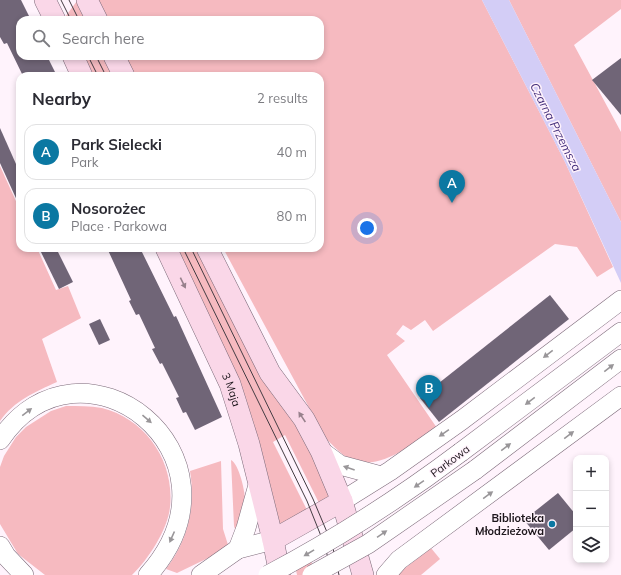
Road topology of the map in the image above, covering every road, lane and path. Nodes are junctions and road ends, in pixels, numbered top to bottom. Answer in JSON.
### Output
{"nodes":[{"id":1,"x":44,"y":0,"type":"edge"},
{"id":2,"x":87,"y":0,"type":"edge"},
{"id":3,"x":53,"y":16,"type":"edge"},
{"id":4,"x":95,"y":16,"type":"edge"},
{"id":5,"x":75,"y":60,"type":"edge"},
{"id":6,"x":116,"y":60,"type":"edge"},
{"id":7,"x":80,"y":72,"type":"edge"},
{"id":8,"x":122,"y":72,"type":"edge"},
{"id":9,"x":168,"y":252,"type":"edge"},
{"id":10,"x":209,"y":252,"type":"edge"},
{"id":11,"x":614,"y":305,"type":"edge"},
{"id":12,"x":619,"y":333,"type":"edge"},
{"id":13,"x":621,"y":359,"type":"edge"},
{"id":14,"x":620,"y":396,"type":"edge"},
{"id":15,"x":0,"y":440,"type":"edge"},
{"id":16,"x":321,"y":451,"type":"junction"},
{"id":17,"x":381,"y":476,"type":"junction"},
{"id":18,"x":258,"y":485,"type":"junction"},
{"id":19,"x":342,"y":502,"type":"junction"},
{"id":20,"x":273,"y":540,"type":"junction"},
{"id":21,"x":0,"y":546,"type":"edge"},
{"id":22,"x":238,"y":549,"type":"junction"},
{"id":23,"x":24,"y":575,"type":"edge"},
{"id":24,"x":148,"y":575,"type":"edge"},
{"id":25,"x":200,"y":575,"type":"edge"},
{"id":26,"x":268,"y":575,"type":"edge"},
{"id":27,"x":280,"y":575,"type":"edge"},
{"id":28,"x":312,"y":575,"type":"edge"},
{"id":29,"x":363,"y":575,"type":"edge"},
{"id":30,"x":386,"y":575,"type":"edge"}],
"edges":[{"from":1,"to":3,"type":"main road"},
{"from":2,"to":4,"type":"main road"},
{"from":5,"to":7,"type":"main road"},
{"from":6,"to":8,"type":"main road"},
{"from":9,"to":18,"type":"main road","name":"3 Maja","one_way":true},
{"from":16,"to":10,"type":"main road","one_way":true},
{"from":11,"to":17,"type":"street","one_way":true},
{"from":12,"to":26,"type":"street","name":"Parkowa","one_way":true,"bridge":true},
{"from":28,"to":13,"type":"street","name":"Parkowa","one_way":true,"bridge":true},
{"from":30,"to":14,"type":"street","one_way":true},
{"from":15,"to":24,"type":"street","one_way":true},
{"from":17,"to":16,"type":"street","one_way":true},
{"from":16,"to":19,"type":"main road"},
{"from":17,"to":19,"type":"street"},
{"from":18,"to":20,"type":"main road","name":"3 Maja"},
{"from":18,"to":22,"type":"street"},
{"from":19,"to":20,"type":"main road"},
{"from":19,"to":29,"type":"main road"},
{"from":20,"to":22,"type":"street"},
{"from":20,"to":27,"type":"main road","name":"3 Maja"},
{"from":21,"to":23,"type":"street"},
{"from":22,"to":25,"type":"street"}]}
